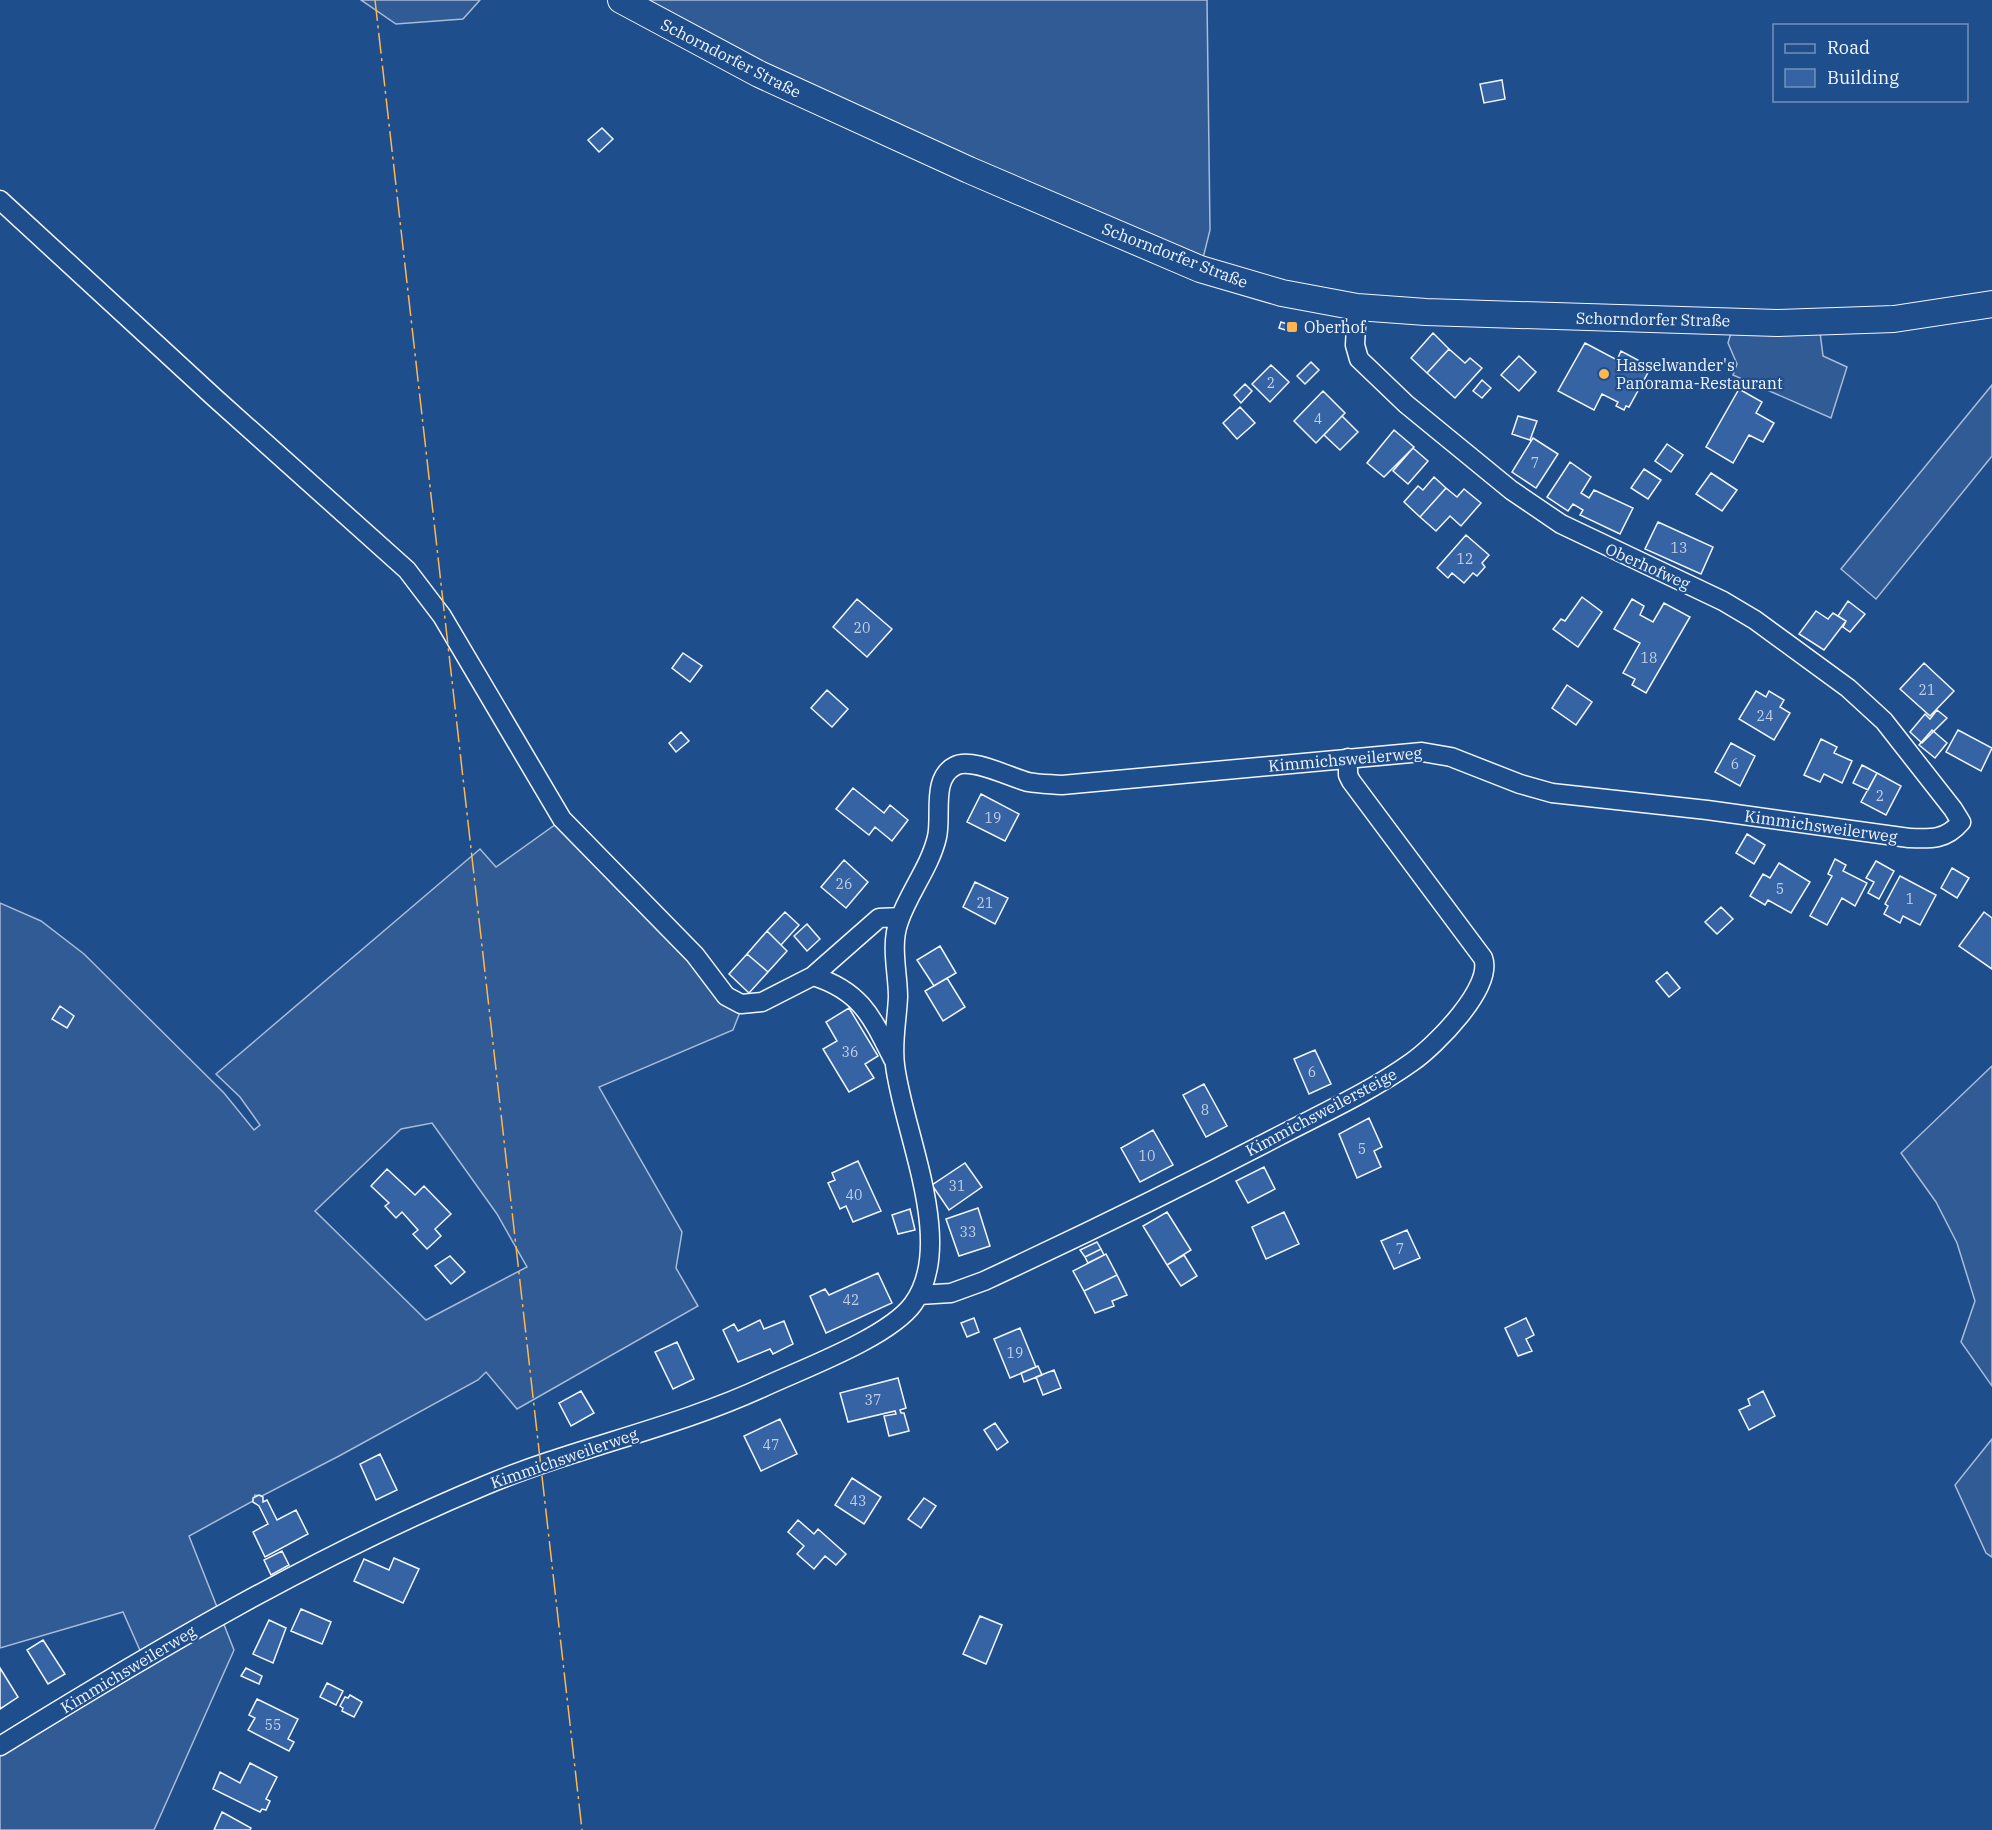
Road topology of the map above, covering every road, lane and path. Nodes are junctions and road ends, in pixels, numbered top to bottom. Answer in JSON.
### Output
{"nodes":[{"id":1,"x":621,"y":0,"type":"edge"},
{"id":2,"x":0,"y":200,"type":"edge"},
{"id":3,"x":1992,"y":304,"type":"edge"},
{"id":4,"x":1357,"y":307,"type":"junction"},
{"id":5,"x":1348,"y":758,"type":"junction"},
{"id":6,"x":1961,"y":822,"type":"joint"},
{"id":7,"x":900,"y":917,"type":"junction"},
{"id":8,"x":813,"y":976,"type":"junction"},
{"id":9,"x":894,"y":1061,"type":"junction"},
{"id":10,"x":919,"y":1295,"type":"junction"},
{"id":11,"x":0,"y":1746,"type":"edge"}],
"edges":[{"from":1,"to":4,"type":"main road","name":"Schorndorfer Straße"},
{"from":2,"to":8,"type":"street"},
{"from":3,"to":4,"type":"main road","name":"Schorndorfer Straße"},
{"from":4,"to":6,"type":"street","name":"Oberhofweg"},
{"from":5,"to":6,"type":"street","name":"Kimmichsweilerweg"},
{"from":5,"to":7,"type":"street","name":"Kimmichsweilerweg"},
{"from":5,"to":10,"type":"street","name":"Kimmichsweilersteige"},
{"from":7,"to":8,"type":"street"},
{"from":7,"to":9,"type":"street","name":"Kimmichsweilerweg"},
{"from":8,"to":9,"type":"street","name":"Kimmichsweilerweg"},
{"from":9,"to":10,"type":"street","name":"Kimmichsweilerweg"},
{"from":10,"to":11,"type":"street","name":"Kimmichsweilerweg"}]}
